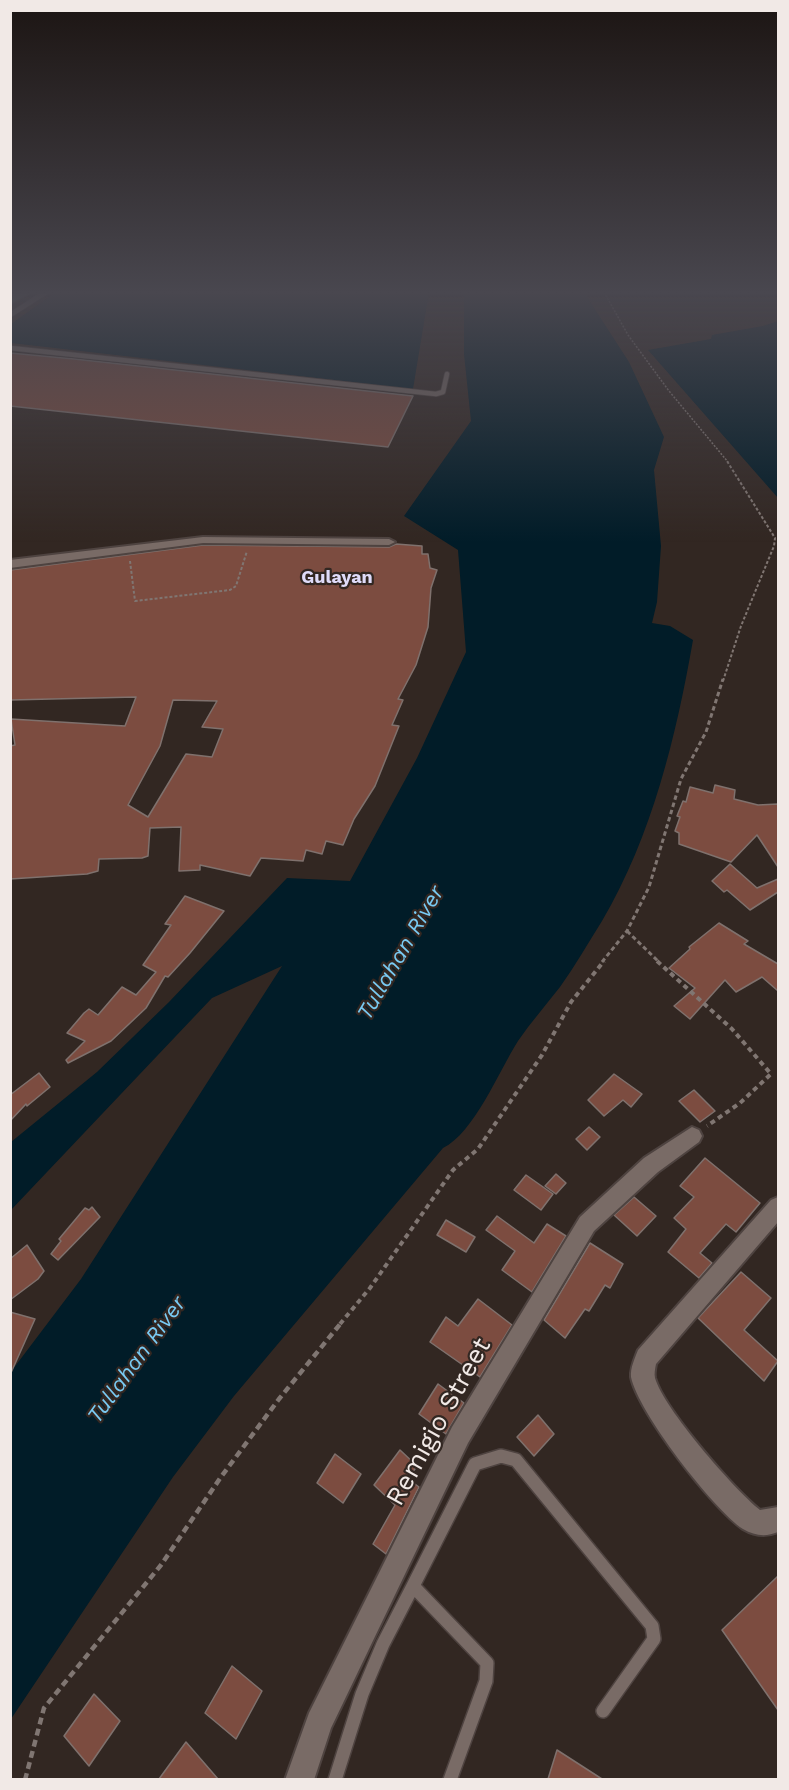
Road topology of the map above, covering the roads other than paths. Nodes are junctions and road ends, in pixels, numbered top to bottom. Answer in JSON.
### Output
{"nodes":[{"id":1,"x":265,"y":376,"type":"edge"},
{"id":2,"x":447,"y":376,"type":"edge"},
{"id":3,"x":389,"y":542,"type":"dead end"},
{"id":4,"x":10,"y":564,"type":"edge"},
{"id":5,"x":692,"y":1137,"type":"road end"},
{"id":6,"x":778,"y":1207,"type":"edge"},
{"id":7,"x":778,"y":1519,"type":"edge"},
{"id":8,"x":412,"y":1586,"type":"junction"},
{"id":9,"x":603,"y":1712,"type":"dead end"},
{"id":10,"x":299,"y":1779,"type":"edge"},
{"id":11,"x":335,"y":1779,"type":"edge"},
{"id":12,"x":450,"y":1779,"type":"edge"}],
"edges":[{"from":1,"to":2,"type":"lane"},
{"from":3,"to":4,"type":"street"},
{"from":5,"to":10,"type":"street","name":"Remigio Street"},
{"from":6,"to":7,"type":"street"},
{"from":8,"to":9,"type":"lane"},
{"from":8,"to":11,"type":"lane"},
{"from":8,"to":12,"type":"lane"}]}
